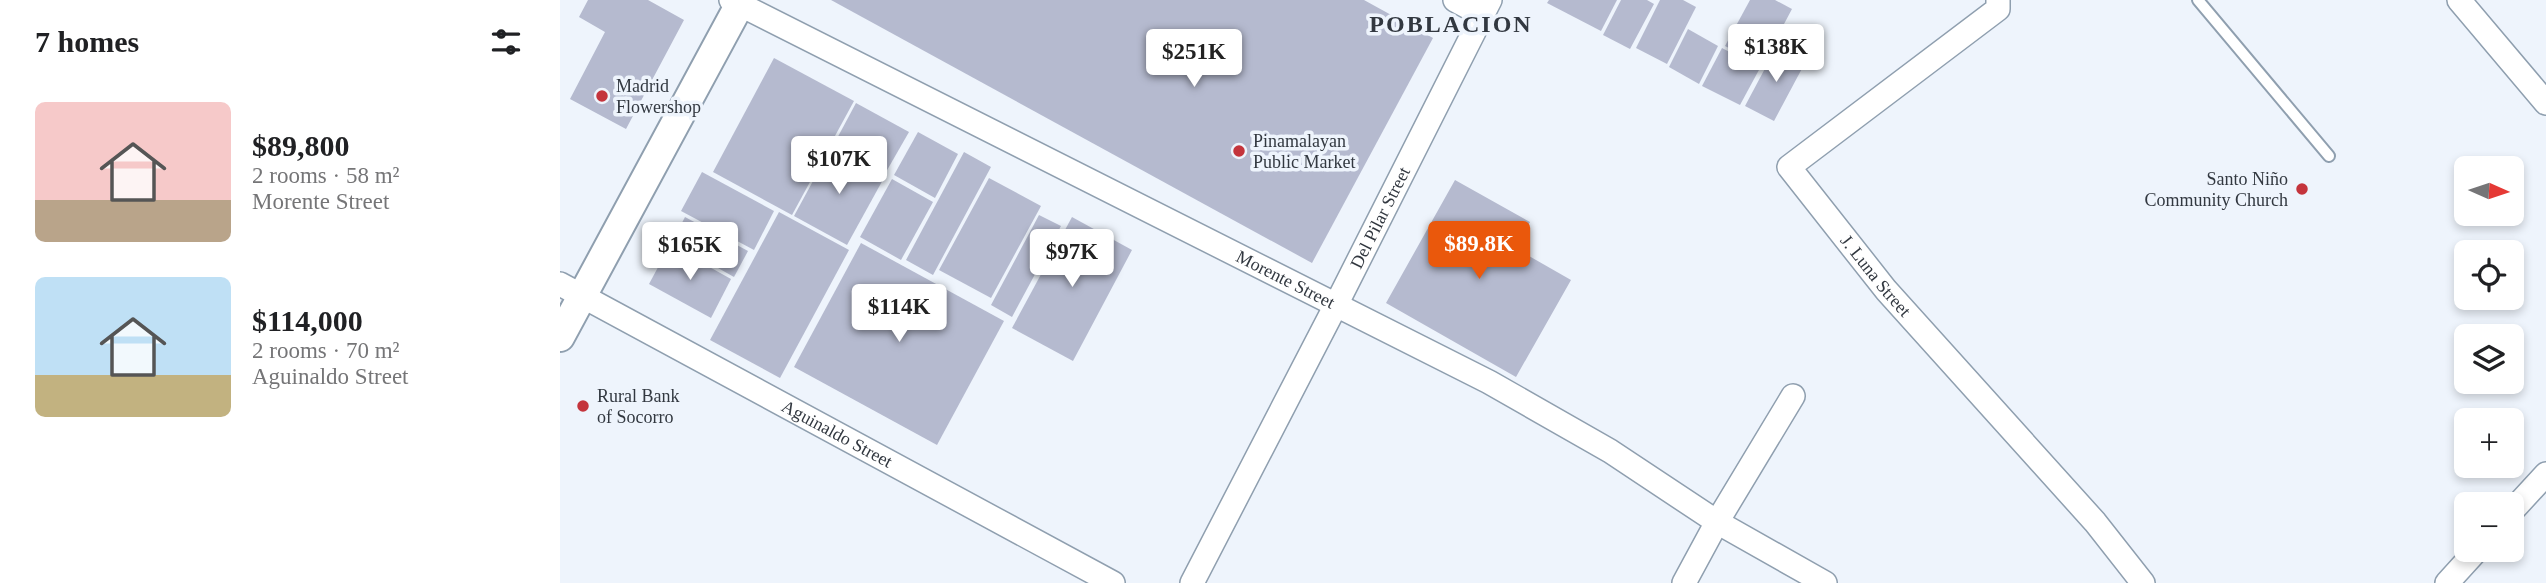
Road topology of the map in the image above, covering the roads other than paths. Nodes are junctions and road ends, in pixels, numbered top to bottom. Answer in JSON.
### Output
{"nodes":[{"id":1,"x":1455,"y":0,"type":"edge"},
{"id":2,"x":1998,"y":0,"type":"edge"},
{"id":3,"x":2198,"y":0,"type":"edge"},
{"id":4,"x":2459,"y":0,"type":"edge"},
{"id":5,"x":738,"y":1,"type":"edge"},
{"id":6,"x":1486,"y":7,"type":"edge"},
{"id":7,"x":2546,"y":103,"type":"edge"},
{"id":8,"x":2329,"y":156,"type":"dead end"},
{"id":9,"x":572,"y":290,"type":"edge"},
{"id":10,"x":1337,"y":303,"type":"junction"},
{"id":11,"x":560,"y":337,"type":"edge"},
{"id":12,"x":1793,"y":396,"type":"dead end"},
{"id":13,"x":2546,"y":474,"type":"edge"},
{"id":14,"x":2524,"y":498,"type":"edge"},
{"id":15,"x":1717,"y":522,"type":"junction"},
{"id":16,"x":2466,"y":562,"type":"edge"},
{"id":17,"x":1113,"y":583,"type":"edge"},
{"id":18,"x":1192,"y":583,"type":"edge"},
{"id":19,"x":1684,"y":583,"type":"edge"},
{"id":20,"x":1825,"y":583,"type":"edge"},
{"id":21,"x":2143,"y":583,"type":"edge"},
{"id":22,"x":2447,"y":583,"type":"edge"}],
"edges":[{"from":1,"to":6,"type":"street"},
{"from":2,"to":21,"type":"street","name":"J. Luna Street"},
{"from":3,"to":8,"type":"lane"},
{"from":4,"to":7,"type":"street"},
{"from":5,"to":9,"type":"street"},
{"from":5,"to":10,"type":"street","name":"Morente Street"},
{"from":6,"to":10,"type":"street","name":"Del Pilar Street"},
{"from":9,"to":11,"type":"street"},
{"from":9,"to":17,"type":"street","name":"Aguinaldo Street"},
{"from":10,"to":15,"type":"street","name":"Morente Street"},
{"from":10,"to":18,"type":"street","name":"Del Pilar Street"},
{"from":12,"to":15,"type":"street"},
{"from":13,"to":14,"type":"street"},
{"from":15,"to":19,"type":"street"},
{"from":15,"to":20,"type":"street","name":"Morente Street"},
{"from":16,"to":22,"type":"street"}]}
